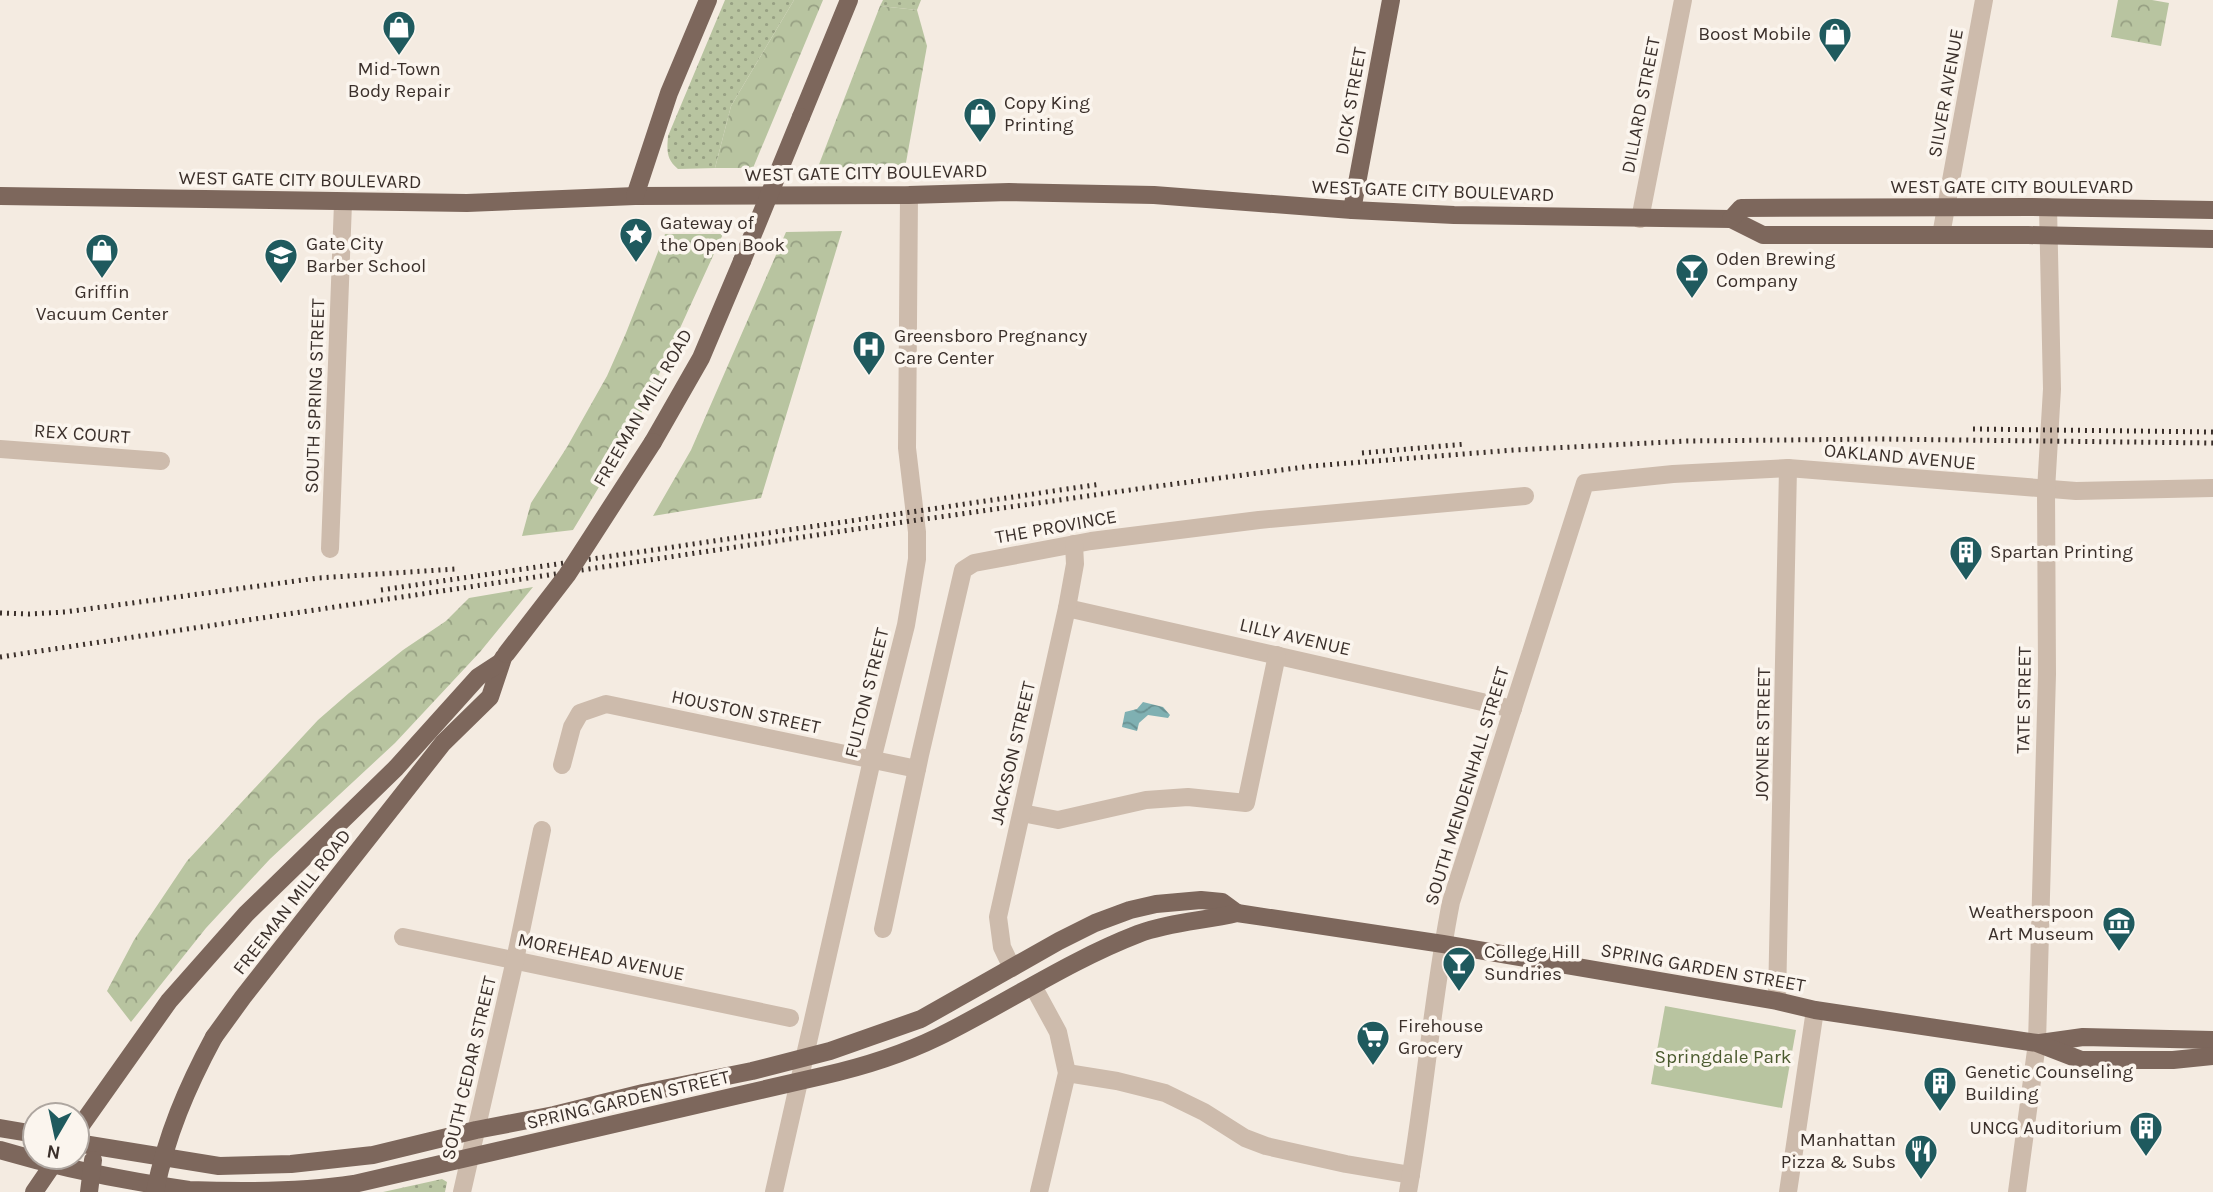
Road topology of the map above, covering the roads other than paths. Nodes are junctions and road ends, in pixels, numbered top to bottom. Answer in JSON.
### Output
{"nodes":[{"id":1,"x":708,"y":0,"type":"edge"},
{"id":2,"x":849,"y":0,"type":"edge"},
{"id":3,"x":1391,"y":0,"type":"edge"},
{"id":4,"x":1683,"y":0,"type":"edge"},
{"id":5,"x":1984,"y":0,"type":"edge"},
{"id":6,"x":909,"y":195,"type":"junction"},
{"id":7,"x":0,"y":196,"type":"edge"},
{"id":8,"x":635,"y":196,"type":"junction"},
{"id":9,"x":343,"y":203,"type":"junction"},
{"id":10,"x":1947,"y":207,"type":"junction"},
{"id":11,"x":2048,"y":207,"type":"junction"},
{"id":12,"x":1352,"y":210,"type":"junction"},
{"id":13,"x":2213,"y":210,"type":"edge"},
{"id":14,"x":1640,"y":219,"type":"junction"},
{"id":15,"x":1731,"y":219,"type":"junction"},
{"id":16,"x":1941,"y":235,"type":"junction"},
{"id":17,"x":2048,"y":236,"type":"junction"},
{"id":18,"x":2213,"y":239,"type":"edge"},
{"id":19,"x":0,"y":450,"type":"edge"},
{"id":20,"x":161,"y":461,"type":"dead end"},
{"id":21,"x":1788,"y":468,"type":"junction"},
{"id":22,"x":1585,"y":484,"type":"joint"},
{"id":23,"x":2213,"y":488,"type":"edge"},
{"id":24,"x":2046,"y":489,"type":"junction"},
{"id":25,"x":1525,"y":496,"type":"dead end"},
{"id":26,"x":1074,"y":544,"type":"junction"},
{"id":27,"x":330,"y":549,"type":"dead end"},
{"id":28,"x":1067,"y":608,"type":"junction"},
{"id":29,"x":1277,"y":655,"type":"junction"},
{"id":30,"x":503,"y":658,"type":"junction"},
{"id":31,"x":1513,"y":709,"type":"junction"},
{"id":32,"x":872,"y":760,"type":"junction"},
{"id":33,"x":562,"y":765,"type":"dead end"},
{"id":34,"x":917,"y":769,"type":"junction"},
{"id":35,"x":1022,"y":813,"type":"junction"},
{"id":36,"x":542,"y":830,"type":"dead end"},
{"id":37,"x":1237,"y":913,"type":"junction"},
{"id":38,"x":883,"y":929,"type":"dead end"},
{"id":39,"x":403,"y":937,"type":"dead end"},
{"id":40,"x":1443,"y":944,"type":"junction"},
{"id":41,"x":515,"y":960,"type":"junction"},
{"id":42,"x":1013,"y":968,"type":"junction"},
{"id":43,"x":1033,"y":986,"type":"junction"},
{"id":44,"x":1777,"y":1001,"type":"junction"},
{"id":45,"x":1815,"y":1010,"type":"junction"},
{"id":46,"x":790,"y":1018,"type":"dead end"},
{"id":47,"x":2213,"y":1040,"type":"edge"},
{"id":48,"x":2036,"y":1043,"type":"junction"},
{"id":49,"x":2213,"y":1056,"type":"edge"},
{"id":50,"x":804,"y":1057,"type":"junction"},
{"id":51,"x":1067,"y":1073,"type":"junction"},
{"id":52,"x":798,"y":1082,"type":"junction"},
{"id":53,"x":91,"y":1111,"type":"edge"},
{"id":54,"x":0,"y":1128,"type":"edge"},
{"id":55,"x":476,"y":1130,"type":"junction"},
{"id":56,"x":21,"y":1132,"type":"edge"},
{"id":57,"x":91,"y":1146,"type":"edge"},
{"id":58,"x":95,"y":1147,"type":"junction"},
{"id":59,"x":0,"y":1150,"type":"edge"},
{"id":60,"x":469,"y":1158,"type":"junction"},
{"id":61,"x":219,"y":1166,"type":"junction"},
{"id":62,"x":48,"y":1171,"type":"edge"},
{"id":63,"x":90,"y":1172,"type":"junction"},
{"id":64,"x":1409,"y":1183,"type":"edge"},
{"id":65,"x":310,"y":1191,"type":"edge"},
{"id":66,"x":34,"y":1192,"type":"edge"},
{"id":67,"x":89,"y":1192,"type":"edge"},
{"id":68,"x":155,"y":1192,"type":"edge"},
{"id":69,"x":213,"y":1192,"type":"edge"},
{"id":70,"x":462,"y":1192,"type":"edge"},
{"id":71,"x":774,"y":1192,"type":"edge"},
{"id":72,"x":1039,"y":1192,"type":"edge"},
{"id":73,"x":1788,"y":1192,"type":"edge"},
{"id":74,"x":2017,"y":1192,"type":"edge"}],
"edges":[{"from":1,"to":8,"type":"main road"},
{"from":2,"to":30,"type":"main road","name":"FREEMAN MILL ROAD","bridge":true},
{"from":3,"to":12,"type":"main road","name":"DICK STREET"},
{"from":4,"to":14,"type":"street","name":"DILLARD STREET"},
{"from":5,"to":10,"type":"street","name":"SILVER AVENUE"},
{"from":6,"to":8,"type":"main road","name":"WEST GATE CITY BOULEVARD"},
{"from":6,"to":12,"type":"main road","name":"WEST GATE CITY BOULEVARD"},
{"from":6,"to":32,"type":"street","name":"FULTON STREET"},
{"from":7,"to":9,"type":"main road","name":"WEST GATE CITY BOULEVARD"},
{"from":8,"to":9,"type":"main road","name":"WEST GATE CITY BOULEVARD"},
{"from":9,"to":27,"type":"street","name":"SOUTH SPRING STREET"},
{"from":10,"to":11,"type":"main road","name":"WEST GATE CITY BOULEVARD"},
{"from":10,"to":15,"type":"main road","name":"WEST GATE CITY BOULEVARD"},
{"from":10,"to":16,"type":"street","name":"SILVER AVENUE"},
{"from":11,"to":13,"type":"main road","name":"WEST GATE CITY BOULEVARD"},
{"from":11,"to":17,"type":"street","name":"TATE STREET"},
{"from":12,"to":14,"type":"main road","name":"WEST GATE CITY BOULEVARD"},
{"from":14,"to":15,"type":"main road","name":"WEST GATE CITY BOULEVARD"},
{"from":15,"to":16,"type":"main road","name":"WEST GATE CITY BOULEVARD"},
{"from":16,"to":17,"type":"main road","name":"WEST GATE CITY BOULEVARD"},
{"from":17,"to":18,"type":"main road","name":"WEST GATE CITY BOULEVARD"},
{"from":17,"to":24,"type":"street","name":"TATE STREET"},
{"from":19,"to":20,"type":"street","name":"REX COURT"},
{"from":21,"to":22,"type":"street","name":"OAKLAND AVENUE"},
{"from":21,"to":24,"type":"street","name":"OAKLAND AVENUE"},
{"from":21,"to":44,"type":"street","name":"JOYNER STREET"},
{"from":22,"to":31,"type":"street","name":"SOUTH MENDENHALL STREET"},
{"from":23,"to":24,"type":"street","name":"OAKLAND AVENUE"},
{"from":24,"to":48,"type":"street","name":"TATE STREET"},
{"from":25,"to":26,"type":"street","name":"THE PROVINCE"},
{"from":26,"to":28,"type":"street","name":"JACKSON STREET"},
{"from":26,"to":34,"type":"street","name":"THE PROVINCE"},
{"from":28,"to":29,"type":"street","name":"LILLY AVENUE"},
{"from":28,"to":35,"type":"street","name":"JACKSON STREET"},
{"from":29,"to":31,"type":"street","name":"LILLY AVENUE"},
{"from":29,"to":35,"type":"street"},
{"from":30,"to":53,"type":"main road","name":"FREEMAN MILL ROAD"},
{"from":30,"to":68,"type":"main road","name":"FREEMAN MILL ROAD","bridge":true},
{"from":31,"to":40,"type":"street","name":"SOUTH MENDENHALL STREET"},
{"from":32,"to":33,"type":"street","name":"HOUSTON STREET"},
{"from":32,"to":34,"type":"street","name":"HOUSTON STREET"},
{"from":32,"to":50,"type":"street","name":"FULTON STREET"},
{"from":34,"to":38,"type":"street","name":"THE PROVINCE"},
{"from":35,"to":42,"type":"street","name":"JACKSON STREET"},
{"from":36,"to":41,"type":"street","name":"SOUTH CEDAR STREET"},
{"from":37,"to":40,"type":"main road","name":"SPRING GARDEN STREET"},
{"from":37,"to":42,"type":"main road","name":"SPRING GARDEN STREET"},
{"from":37,"to":43,"type":"main road","name":"SPRING GARDEN STREET"},
{"from":39,"to":41,"type":"street","name":"MOREHEAD AVENUE"},
{"from":40,"to":44,"type":"main road","name":"SPRING GARDEN STREET"},
{"from":40,"to":64,"type":"street","name":"SOUTH MENDENHALL STREET"},
{"from":41,"to":46,"type":"street","name":"MOREHEAD AVENUE"},
{"from":41,"to":55,"type":"street","name":"SOUTH CEDAR STREET"},
{"from":42,"to":50,"type":"main road","name":"SPRING GARDEN STREET"},
{"from":43,"to":51,"type":"street"},
{"from":43,"to":52,"type":"main road","name":"SPRING GARDEN STREET"},
{"from":44,"to":45,"type":"main road","name":"SPRING GARDEN STREET"},
{"from":45,"to":48,"type":"main road","name":"SPRING GARDEN STREET"},
{"from":45,"to":73,"type":"street"},
{"from":47,"to":48,"type":"main road","name":"SPRING GARDEN STREET"},
{"from":48,"to":49,"type":"main road","name":"SPRING GARDEN STREET"},
{"from":48,"to":74,"type":"street","name":"TATE STREET"},
{"from":50,"to":52,"type":"street","name":"FULTON STREET"},
{"from":50,"to":55,"type":"main road","name":"SPRING GARDEN STREET"},
{"from":51,"to":64,"type":"street"},
{"from":51,"to":72,"type":"street"},
{"from":52,"to":60,"type":"main road","name":"SPRING GARDEN STREET"},
{"from":52,"to":71,"type":"street","name":"FULTON STREET"},
{"from":54,"to":56,"type":"main road"},
{"from":55,"to":60,"type":"street","name":"SOUTH CEDAR STREET"},
{"from":55,"to":61,"type":"main road","name":"SPRING GARDEN STREET"},
{"from":57,"to":58,"type":"main road","name":"SPRING GARDEN STREET"},
{"from":58,"to":61,"type":"main road","name":"SPRING GARDEN STREET"},
{"from":58,"to":63,"type":"main road"},
{"from":59,"to":63,"type":"main road","name":"SPRING GARDEN STREET"},
{"from":60,"to":65,"type":"main road","name":"SPRING GARDEN STREET"},
{"from":60,"to":70,"type":"street","name":"SOUTH CEDAR STREET"},
{"from":61,"to":69,"type":"main road"},
{"from":62,"to":66,"type":"main road","bridge":true},
{"from":63,"to":67,"type":"main road"},
{"from":63,"to":69,"type":"main road","name":"SPRING GARDEN STREET"},
{"from":65,"to":69,"type":"main road","name":"SPRING GARDEN STREET"}]}
